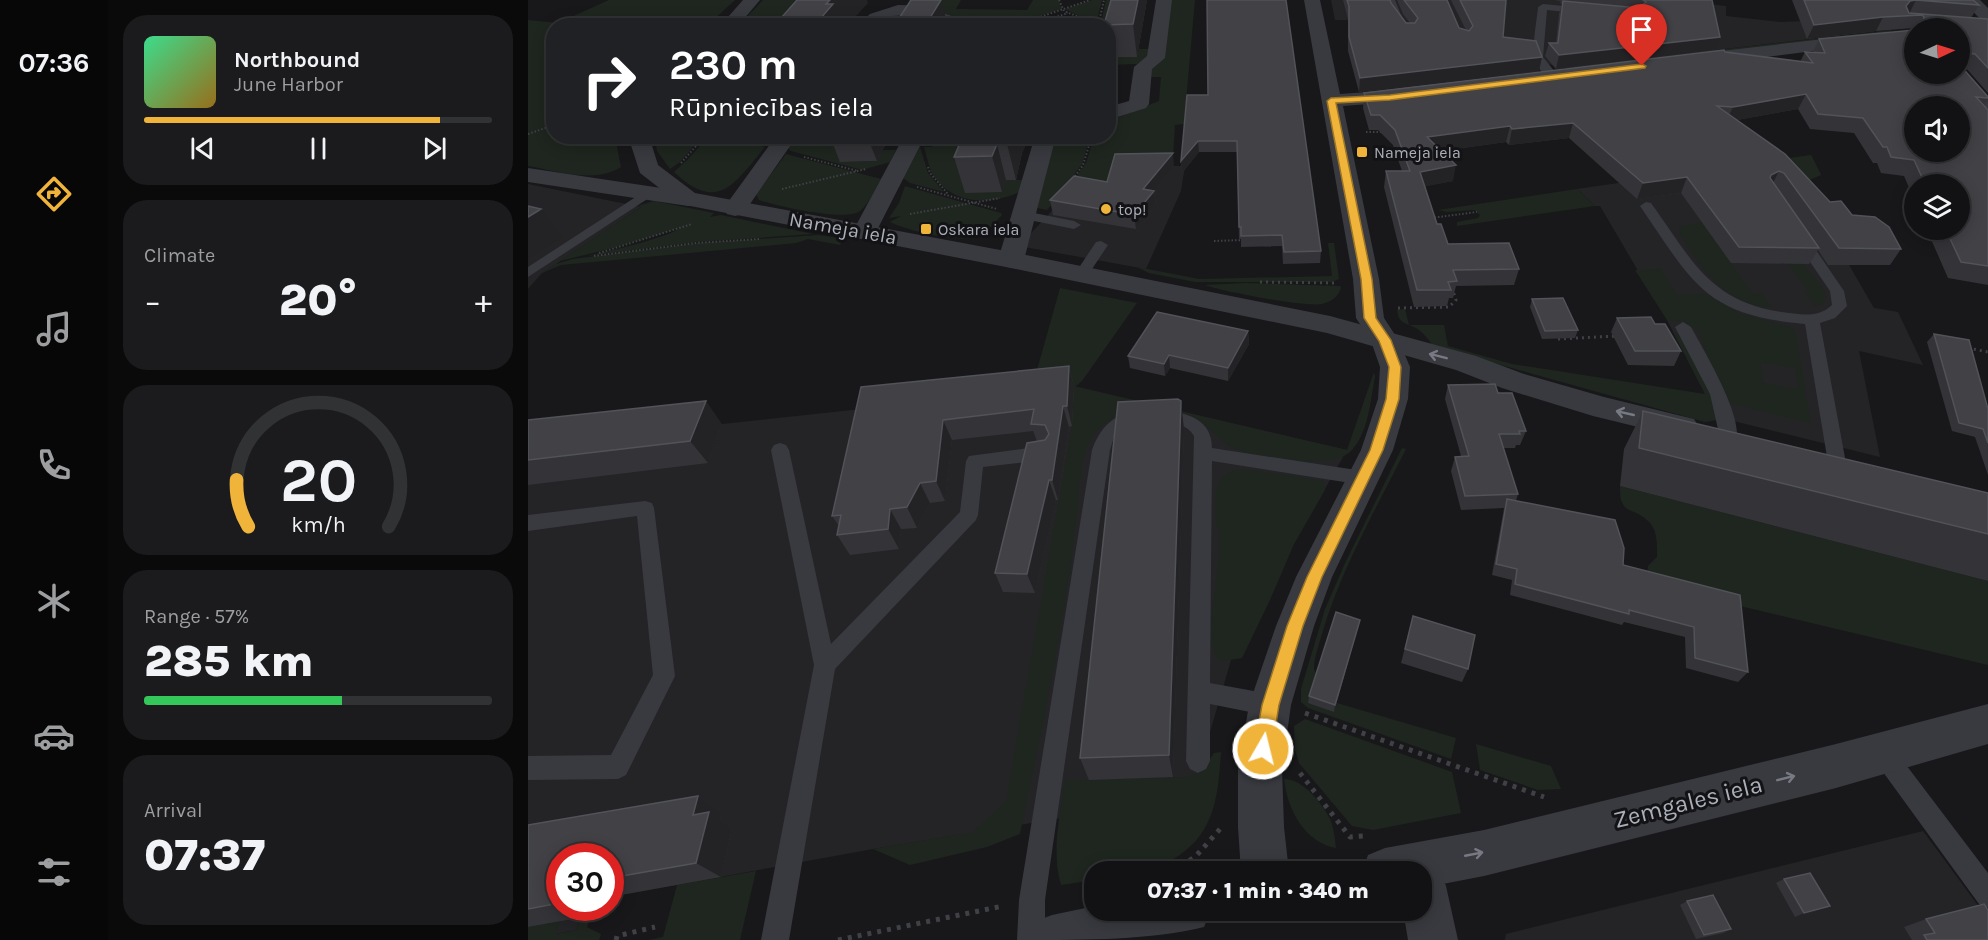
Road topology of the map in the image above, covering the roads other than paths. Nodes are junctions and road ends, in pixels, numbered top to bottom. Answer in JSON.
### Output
{"nodes":[{"id":1,"x":752,"y":0,"type":"edge"},
{"id":2,"x":1164,"y":0,"type":"edge"},
{"id":3,"x":1312,"y":0,"type":"edge"},
{"id":4,"x":1391,"y":0,"type":"edge"},
{"id":5,"x":1970,"y":0,"type":"edge"},
{"id":6,"x":1600,"y":12,"type":"edge"},
{"id":7,"x":735,"y":18,"type":"edge"},
{"id":8,"x":871,"y":18,"type":"edge"},
{"id":9,"x":943,"y":18,"type":"edge"},
{"id":10,"x":1984,"y":23,"type":"edge"},
{"id":11,"x":1904,"y":30,"type":"edge"},
{"id":12,"x":1409,"y":33,"type":"edge"},
{"id":13,"x":1680,"y":62,"type":"edge"},
{"id":14,"x":1563,"y":76,"type":"joint"},
{"id":15,"x":1532,"y":80,"type":"edge"},
{"id":16,"x":1966,"y":84,"type":"edge"},
{"id":17,"x":1425,"y":93,"type":"edge"},
{"id":18,"x":1331,"y":101,"type":"junction"},
{"id":19,"x":1988,"y":108,"type":"edge"},
{"id":20,"x":1116,"y":111,"type":"edge"},
{"id":21,"x":640,"y":144,"type":"edge"},
{"id":22,"x":781,"y":144,"type":"edge"},
{"id":23,"x":911,"y":144,"type":"edge"},
{"id":24,"x":1044,"y":144,"type":"edge"},
{"id":25,"x":533,"y":179,"type":"edge"},
{"id":26,"x":655,"y":186,"type":"junction"},
{"id":27,"x":1646,"y":206,"type":"dead end"},
{"id":28,"x":735,"y":209,"type":"junction"},
{"id":29,"x":1034,"y":217,"type":"junction"},
{"id":30,"x":1790,"y":222,"type":"edge"},
{"id":31,"x":1074,"y":225,"type":"dead end"},
{"id":32,"x":865,"y":231,"type":"junction"},
{"id":33,"x":1101,"y":245,"type":"dead end"},
{"id":34,"x":1011,"y":260,"type":"junction"},
{"id":35,"x":528,"y":273,"type":"edge"},
{"id":36,"x":1081,"y":275,"type":"junction"},
{"id":37,"x":1812,"y":320,"type":"junction"},
{"id":38,"x":1390,"y":324,"type":"junction"},
{"id":39,"x":1683,"y":327,"type":"dead end"},
{"id":40,"x":1729,"y":438,"type":"junction"},
{"id":41,"x":1762,"y":445,"type":"edge"},
{"id":42,"x":780,"y":450,"type":"dead end"},
{"id":43,"x":1044,"y":453,"type":"edge"},
{"id":44,"x":1203,"y":453,"type":"junction"},
{"id":45,"x":1804,"y":455,"type":"edge"},
{"id":46,"x":1848,"y":466,"type":"joint"},
{"id":47,"x":1363,"y":478,"type":"junction"},
{"id":48,"x":528,"y":523,"type":"edge"},
{"id":49,"x":825,"y":665,"type":"junction"},
{"id":50,"x":1200,"y":692,"type":"junction"},
{"id":51,"x":1286,"y":708,"type":"junction"},
{"id":52,"x":1988,"y":724,"type":"edge"},
{"id":53,"x":1883,"y":753,"type":"junction"},
{"id":54,"x":1198,"y":761,"type":"dead end"},
{"id":55,"x":528,"y":768,"type":"edge"},
{"id":56,"x":1264,"y":861,"type":"edge"},
{"id":57,"x":1432,"y":861,"type":"edge"},
{"id":58,"x":1988,"y":895,"type":"edge"},
{"id":59,"x":1084,"y":917,"type":"edge"},
{"id":60,"x":1042,"y":920,"type":"edge"},
{"id":61,"x":1425,"y":921,"type":"edge"},
{"id":62,"x":775,"y":940,"type":"edge"},
{"id":63,"x":1031,"y":940,"type":"edge"},
{"id":64,"x":1433,"y":940,"type":"edge"}],
"edges":[{"from":1,"to":7,"type":"street"},
{"from":2,"to":20,"type":"street"},
{"from":3,"to":18,"type":"street"},
{"from":4,"to":12,"type":"lane"},
{"from":5,"to":10,"type":"street"},
{"from":6,"to":14,"type":"lane"},
{"from":8,"to":9,"type":"street"},
{"from":11,"to":13,"type":"street"},
{"from":14,"to":15,"type":"street"},
{"from":16,"to":19,"type":"street"},
{"from":17,"to":18,"type":"street"},
{"from":18,"to":38,"type":"street"},
{"from":21,"to":26,"type":"street","name":"Nameja iela"},
{"from":22,"to":28,"type":"street"},
{"from":23,"to":32,"type":"street"},
{"from":24,"to":29,"type":"street"},
{"from":25,"to":26,"type":"street"},
{"from":26,"to":28,"type":"street","name":"Nameja iela"},
{"from":26,"to":35,"type":"lane"},
{"from":27,"to":37,"type":"lane"},
{"from":28,"to":32,"type":"street","name":"Nameja iela"},
{"from":29,"to":31,"type":"lane"},
{"from":29,"to":34,"type":"street"},
{"from":30,"to":37,"type":"lane"},
{"from":32,"to":34,"type":"street","name":"Nameja iela"},
{"from":33,"to":36,"type":"lane"},
{"from":34,"to":36,"type":"street","name":"Nameja iela"},
{"from":36,"to":38,"type":"street","name":"Nameja iela"},
{"from":37,"to":46,"type":"lane"},
{"from":40,"to":38,"type":"street","name":"Nameja iela","one_way":true},
{"from":38,"to":47,"type":"street"},
{"from":39,"to":40,"type":"lane"},
{"from":40,"to":41,"type":"street","name":"Nameja iela"},
{"from":42,"to":49,"type":"lane"},
{"from":43,"to":49,"type":"lane"},
{"from":44,"to":47,"type":"lane"},
{"from":44,"to":50,"type":"lane"},
{"from":44,"to":60,"type":"lane"},
{"from":45,"to":46,"type":"street"},
{"from":47,"to":51,"type":"street"},
{"from":48,"to":55,"type":"lane"},
{"from":49,"to":62,"type":"lane"},
{"from":50,"to":51,"type":"lane"},
{"from":50,"to":54,"type":"lane"},
{"from":51,"to":56,"type":"street"},
{"from":52,"to":53,"type":"street","name":"Zemgales iela"},
{"from":57,"to":53,"type":"street","name":"Zemgales iela","one_way":true},
{"from":53,"to":58,"type":"lane"},
{"from":59,"to":60,"type":"street"},
{"from":60,"to":63,"type":"lane"},
{"from":61,"to":64,"type":"street"}]}
